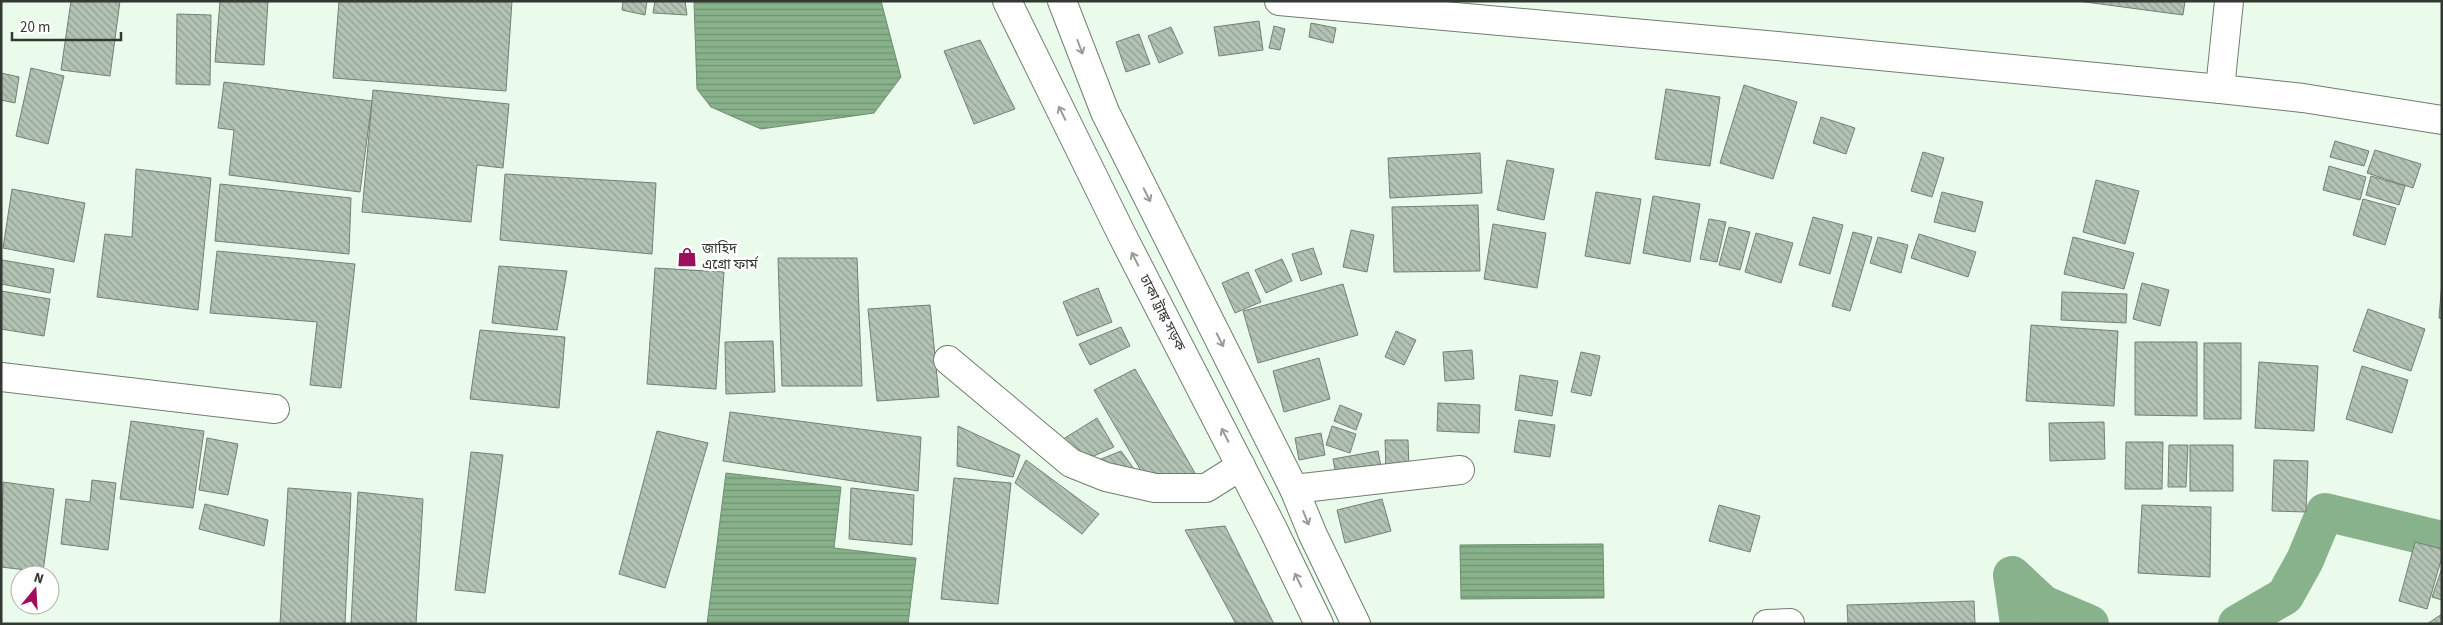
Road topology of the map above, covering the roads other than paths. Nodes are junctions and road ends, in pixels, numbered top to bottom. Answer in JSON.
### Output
{"nodes":[{"id":1,"x":1007,"y":1,"type":"edge"},
{"id":2,"x":1062,"y":1,"type":"edge"},
{"id":3,"x":1279,"y":1,"type":"edge"},
{"id":4,"x":2229,"y":1,"type":"edge"},
{"id":5,"x":1448,"y":9,"type":"edge"},
{"id":6,"x":2220,"y":89,"type":"junction"},
{"id":7,"x":2442,"y":120,"type":"edge"},
{"id":8,"x":948,"y":360,"type":"dead end"},
{"id":9,"x":1,"y":377,"type":"edge"},
{"id":10,"x":275,"y":409,"type":"dead end"},
{"id":11,"x":1241,"y":466,"type":"junction"},
{"id":12,"x":1460,"y":470,"type":"dead end"},
{"id":13,"x":1294,"y":489,"type":"junction"},
{"id":14,"x":1790,"y":623,"type":"edge"},
{"id":15,"x":1319,"y":624,"type":"edge"},
{"id":16,"x":1356,"y":624,"type":"edge"},
{"id":17,"x":1767,"y":624,"type":"edge"}],
"edges":[{"from":11,"to":1,"type":"main road","name":"ঢাকা ট্রাঙ্ক সড়ক","one_way":true},
{"from":2,"to":13,"type":"main road","one_way":true},
{"from":3,"to":5,"type":"main road"},
{"from":4,"to":6,"type":"main road"},
{"from":5,"to":6,"type":"main road"},
{"from":6,"to":7,"type":"main road"},
{"from":8,"to":11,"type":"main road"},
{"from":9,"to":10,"type":"main road"},
{"from":15,"to":11,"type":"main road","name":"ঢাকা ট্রাঙ্ক সড়ক","one_way":true},
{"from":12,"to":13,"type":"main road"},
{"from":13,"to":16,"type":"main road","one_way":true},
{"from":14,"to":17,"type":"main road"}]}
